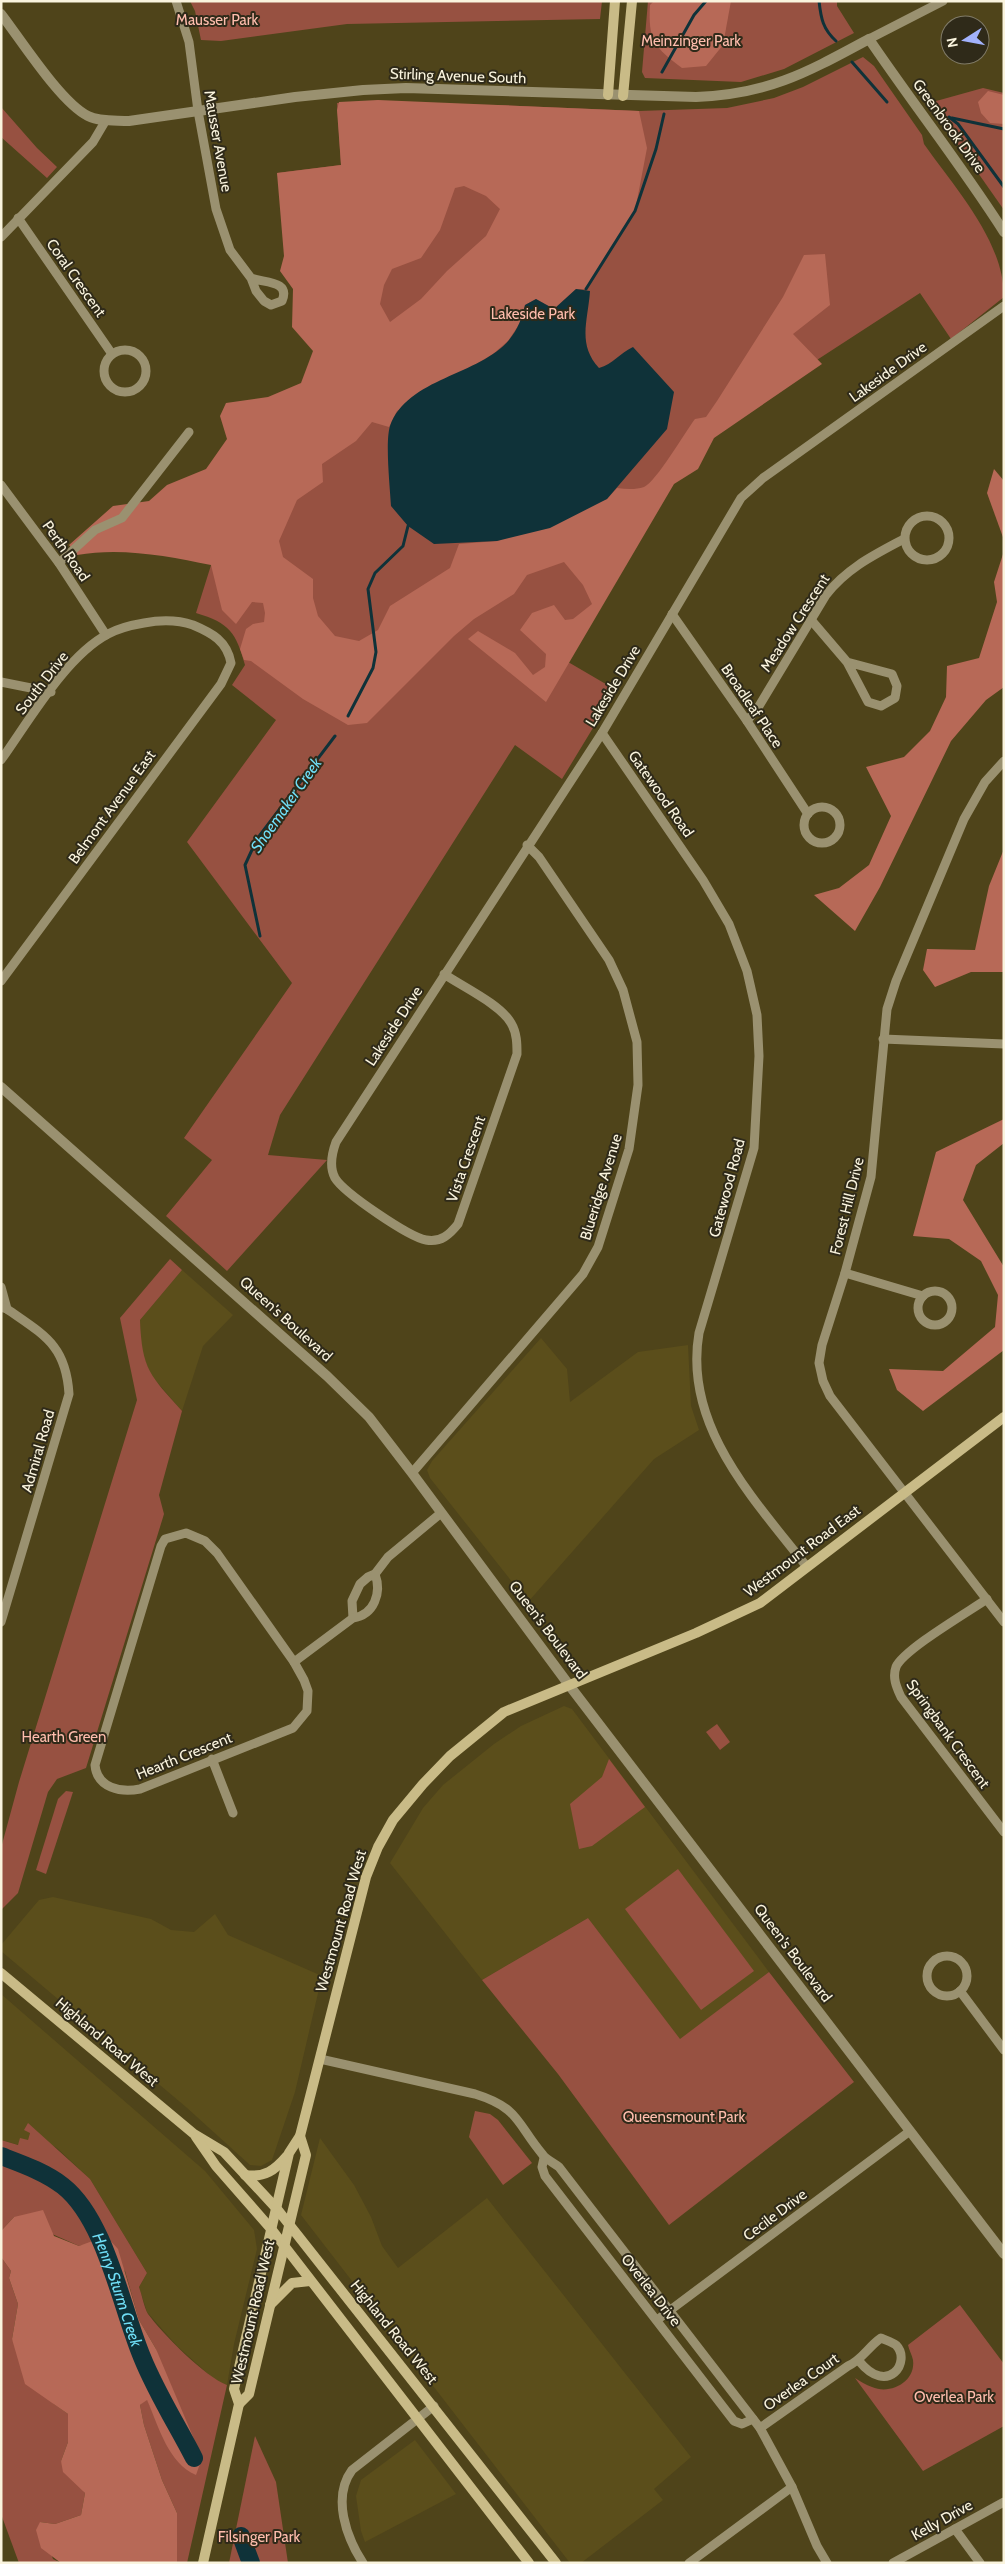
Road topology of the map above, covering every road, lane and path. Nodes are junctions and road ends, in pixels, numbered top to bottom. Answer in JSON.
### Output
{"nodes":[{"id":1,"x":176,"y":1,"type":"edge"},
{"id":2,"x":615,"y":1,"type":"edge"},
{"id":3,"x":632,"y":1,"type":"edge"},
{"id":4,"x":943,"y":1,"type":"edge"},
{"id":5,"x":3,"y":20,"type":"edge"},
{"id":6,"x":869,"y":39,"type":"junction"},
{"id":7,"x":608,"y":96,"type":"junction"},
{"id":8,"x":623,"y":96,"type":"junction"},
{"id":9,"x":198,"y":111,"type":"junction"},
{"id":10,"x":106,"y":120,"type":"junction"},
{"id":11,"x":18,"y":218,"type":"junction"},
{"id":12,"x":1004,"y":232,"type":"edge"},
{"id":13,"x":1,"y":237,"type":"edge"},
{"id":14,"x":251,"y":278,"type":"dead end"},
{"id":15,"x":1004,"y":306,"type":"edge"},
{"id":16,"x":112,"y":354,"type":"junction"},
{"id":17,"x":189,"y":432,"type":"dead end"},
{"id":18,"x":1,"y":485,"type":"edge"},
{"id":19,"x":904,"y":539,"type":"junction"},
{"id":20,"x":59,"y":563,"type":"junction"},
{"id":21,"x":672,"y":614,"type":"junction"},
{"id":22,"x":812,"y":621,"type":"junction"},
{"id":23,"x":106,"y":635,"type":"junction"},
{"id":24,"x":226,"y":645,"type":"joint"},
{"id":25,"x":847,"y":662,"type":"junction"},
{"id":26,"x":1,"y":682,"type":"edge"},
{"id":27,"x":51,"y":692,"type":"junction"},
{"id":28,"x":747,"y":721,"type":"junction"},
{"id":29,"x":602,"y":732,"type":"junction"},
{"id":30,"x":1,"y":760,"type":"edge"},
{"id":31,"x":1004,"y":761,"type":"edge"},
{"id":32,"x":808,"y":814,"type":"junction"},
{"id":33,"x":527,"y":845,"type":"junction"},
{"id":34,"x":444,"y":974,"type":"junction"},
{"id":35,"x":1,"y":980,"type":"edge"},
{"id":36,"x":883,"y":1039,"type":"junction"},
{"id":37,"x":1004,"y":1044,"type":"edge"},
{"id":38,"x":1,"y":1087,"type":"edge"},
{"id":39,"x":331,"y":1160,"type":"joint"},
{"id":40,"x":845,"y":1273,"type":"junction"},
{"id":41,"x":1,"y":1287,"type":"edge"},
{"id":42,"x":923,"y":1296,"type":"dead end"},
{"id":43,"x":4,"y":1308,"type":"edge"},
{"id":44,"x":1004,"y":1417,"type":"edge"},
{"id":45,"x":412,"y":1473,"type":"junction"},
{"id":46,"x":906,"y":1493,"type":"junction"},
{"id":47,"x":442,"y":1514,"type":"junction"},
{"id":48,"x":807,"y":1567,"type":"junction"},
{"id":49,"x":375,"y":1574,"type":"junction"},
{"id":50,"x":987,"y":1599,"type":"junction"},
{"id":51,"x":353,"y":1618,"type":"junction"},
{"id":52,"x":1,"y":1622,"type":"edge"},
{"id":53,"x":1004,"y":1622,"type":"edge"},
{"id":54,"x":294,"y":1662,"type":"junction"},
{"id":55,"x":570,"y":1685,"type":"junction"},
{"id":56,"x":212,"y":1759,"type":"junction"},
{"id":57,"x":233,"y":1813,"type":"dead end"},
{"id":58,"x":1004,"y":1832,"type":"edge"},
{"id":59,"x":1,"y":1973,"type":"edge"},
{"id":60,"x":960,"y":1991,"type":"junction"},
{"id":61,"x":1004,"y":2050,"type":"edge"},
{"id":62,"x":320,"y":2059,"type":"junction"},
{"id":63,"x":910,"y":2131,"type":"junction"},
{"id":64,"x":194,"y":2134,"type":"junction"},
{"id":65,"x":300,"y":2136,"type":"junction"},
{"id":66,"x":289,"y":2153,"type":"junction"},
{"id":67,"x":544,"y":2158,"type":"junction"},
{"id":68,"x":245,"y":2175,"type":"junction"},
{"id":69,"x":277,"y":2209,"type":"junction"},
{"id":70,"x":289,"y":2225,"type":"junction"},
{"id":71,"x":272,"y":2230,"type":"junction"},
{"id":72,"x":283,"y":2246,"type":"junction"},
{"id":73,"x":1004,"y":2254,"type":"edge"},
{"id":74,"x":310,"y":2281,"type":"junction"},
{"id":75,"x":270,"y":2305,"type":"junction"},
{"id":76,"x":671,"y":2311,"type":"junction"},
{"id":77,"x":657,"y":2320,"type":"junction"},
{"id":78,"x":859,"y":2361,"type":"junction"},
{"id":79,"x":239,"y":2404,"type":"junction"},
{"id":80,"x":434,"y":2406,"type":"junction"},
{"id":81,"x":418,"y":2418,"type":"junction"},
{"id":82,"x":753,"y":2419,"type":"junction"},
{"id":83,"x":760,"y":2428,"type":"junction"},
{"id":84,"x":792,"y":2487,"type":"junction"},
{"id":85,"x":1004,"y":2502,"type":"edge"},
{"id":86,"x":955,"y":2529,"type":"junction"},
{"id":87,"x":203,"y":2563,"type":"edge"},
{"id":88,"x":363,"y":2563,"type":"edge"},
{"id":89,"x":529,"y":2563,"type":"edge"},
{"id":90,"x":556,"y":2563,"type":"edge"},
{"id":91,"x":689,"y":2563,"type":"edge"},
{"id":92,"x":827,"y":2563,"type":"edge"},
{"id":93,"x":893,"y":2563,"type":"edge"},
{"id":94,"x":980,"y":2563,"type":"edge"}],
"edges":[{"from":1,"to":9,"type":"street","name":"Mausser Avenue"},
{"from":2,"to":7,"type":"main road"},
{"from":3,"to":8,"type":"main road"},
{"from":4,"to":6,"type":"street","name":"Stirling Avenue South"},
{"from":5,"to":10,"type":"street","name":"Stirling Avenue South"},
{"from":6,"to":8,"type":"street","name":"Stirling Avenue South"},
{"from":6,"to":12,"type":"street","name":"Greenbrook Drive"},
{"from":7,"to":8,"type":"street","name":"Stirling Avenue South"},
{"from":7,"to":9,"type":"street","name":"Stirling Avenue South"},
{"from":9,"to":10,"type":"street","name":"Stirling Avenue South"},
{"from":9,"to":14,"type":"street","name":"Mausser Avenue"},
{"from":10,"to":11,"type":"street"},
{"from":11,"to":13,"type":"street"},
{"from":11,"to":16,"type":"street","name":"Coral Crescent"},
{"from":15,"to":21,"type":"street","name":"Lakeside Drive"},
{"from":16,"to":16,"type":"street"},
{"from":17,"to":20,"type":"street"},
{"from":18,"to":20,"type":"street","name":"Perth Road"},
{"from":19,"to":19,"type":"street","name":"Meadow Crescent"},
{"from":19,"to":22,"type":"street","name":"Meadow Crescent"},
{"from":20,"to":23,"type":"street","name":"Perth Road"},
{"from":21,"to":28,"type":"street","name":"Broadleaf Place"},
{"from":21,"to":29,"type":"street","name":"Lakeside Drive"},
{"from":22,"to":25,"type":"street"},
{"from":22,"to":28,"type":"street","name":"Meadow Crescent"},
{"from":23,"to":24,"type":"street","name":"South Drive"},
{"from":23,"to":27,"type":"street","name":"South Drive"},
{"from":24,"to":35,"type":"street","name":"Belmont Avenue East"},
{"from":25,"to":25,"type":"street"},
{"from":26,"to":27,"type":"street"},
{"from":27,"to":30,"type":"street","name":"South Drive"},
{"from":28,"to":32,"type":"street","name":"Broadleaf Place"},
{"from":29,"to":33,"type":"street","name":"Lakeside Drive"},
{"from":29,"to":48,"type":"street","name":"Gatewood Road"},
{"from":31,"to":36,"type":"street","name":"Forest Hill Drive"},
{"from":32,"to":32,"type":"street","name":"Broadleaf Place"},
{"from":33,"to":34,"type":"street","name":"Lakeside Drive"},
{"from":33,"to":45,"type":"street","name":"Blueridge Avenue"},
{"from":34,"to":39,"type":"street","name":"Lakeside Drive"},
{"from":34,"to":39,"type":"street","name":"Vista Crescent"},
{"from":36,"to":37,"type":"street"},
{"from":36,"to":40,"type":"street","name":"Forest Hill Drive"},
{"from":38,"to":45,"type":"street","name":"Queen's Boulevard"},
{"from":40,"to":42,"type":"street"},
{"from":40,"to":46,"type":"street","name":"Forest Hill Drive"},
{"from":41,"to":43,"type":"street","name":"Admiral Road"},
{"from":43,"to":52,"type":"street","name":"Admiral Road"},
{"from":44,"to":46,"type":"main road","name":"Westmount Road East"},
{"from":45,"to":47,"type":"street","name":"Queen's Boulevard"},
{"from":46,"to":48,"type":"main road","name":"Westmount Road East"},
{"from":46,"to":50,"type":"street","name":"Forest Hill Drive"},
{"from":47,"to":49,"type":"street"},
{"from":47,"to":55,"type":"street","name":"Queen's Boulevard"},
{"from":48,"to":55,"type":"main road","name":"Westmount Road East"},
{"from":49,"to":51,"type":"street"},
{"from":49,"to":51,"type":"street"},
{"from":50,"to":53,"type":"street","name":"Forest Hill Drive"},
{"from":50,"to":58,"type":"street","name":"Springbank Crescent"},
{"from":51,"to":54,"type":"street"},
{"from":54,"to":56,"type":"street","name":"Hearth Crescent"},
{"from":54,"to":56,"type":"street","name":"Hearth Crescent"},
{"from":55,"to":62,"type":"main road","name":"Westmount Road West"},
{"from":55,"to":63,"type":"street","name":"Queen's Boulevard"},
{"from":56,"to":57,"type":"street"},
{"from":59,"to":64,"type":"main road","name":"Highland Road West"},
{"from":60,"to":60,"type":"street"},
{"from":60,"to":61,"type":"street"},
{"from":62,"to":65,"type":"main road","name":"Westmount Road West"},
{"from":62,"to":67,"type":"street","name":"Overlea Drive"},
{"from":63,"to":73,"type":"street","name":"Queen's Boulevard"},
{"from":63,"to":76,"type":"street","name":"Cecile Drive"},
{"from":64,"to":68,"type":"main road","name":"Highland Road West"},
{"from":64,"to":71,"type":"main road","name":"Highland Road West"},
{"from":65,"to":66,"type":"main road","name":"Westmount Road West"},
{"from":65,"to":70,"type":"main road","name":"Westmount Road West"},
{"from":66,"to":68,"type":"main road"},
{"from":66,"to":69,"type":"main road","name":"Westmount Road West"},
{"from":67,"to":76,"type":"street","name":"Overlea Drive"},
{"from":67,"to":77,"type":"street","name":"Overlea Drive"},
{"from":68,"to":69,"type":"main road","name":"Highland Road West"},
{"from":69,"to":70,"type":"main road","name":"Highland Road West"},
{"from":69,"to":71,"type":"main road","name":"Westmount Road West"},
{"from":70,"to":72,"type":"main road","name":"Westmount Road West"},
{"from":70,"to":80,"type":"main road","name":"Highland Road West"},
{"from":71,"to":72,"type":"main road","name":"Highland Road West"},
{"from":71,"to":79,"type":"main road","name":"Westmount Road West"},
{"from":72,"to":74,"type":"main road","name":"Highland Road West"},
{"from":72,"to":75,"type":"main road","name":"Westmount Road West"},
{"from":74,"to":75,"type":"main road"},
{"from":74,"to":81,"type":"main road","name":"Highland Road West"},
{"from":75,"to":79,"type":"main road","name":"Westmount Road West"},
{"from":76,"to":77,"type":"street","name":"Cecile Drive"},
{"from":76,"to":82,"type":"street","name":"Overlea Drive"},
{"from":77,"to":82,"type":"street","name":"Overlea Drive"},
{"from":78,"to":78,"type":"street","name":"Overlea Court"},
{"from":78,"to":83,"type":"street","name":"Overlea Court"},
{"from":79,"to":87,"type":"main road","name":"Westmount Road West"},
{"from":80,"to":81,"type":"street"},
{"from":80,"to":90,"type":"main road","name":"Highland Road West"},
{"from":81,"to":88,"type":"street"},
{"from":81,"to":89,"type":"main road","name":"Highland Road West"},
{"from":82,"to":83,"type":"street","name":"Overlea Drive"},
{"from":83,"to":84,"type":"street","name":"Overlea Drive"},
{"from":84,"to":91,"type":"street"},
{"from":84,"to":92,"type":"street","name":"Overlea Drive"},
{"from":85,"to":86,"type":"street","name":"Kelly Drive"},
{"from":86,"to":93,"type":"street","name":"Kelly Drive"},
{"from":86,"to":94,"type":"street"}]}
